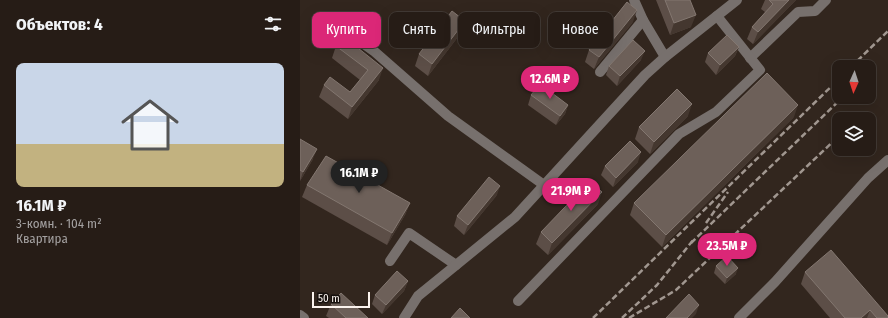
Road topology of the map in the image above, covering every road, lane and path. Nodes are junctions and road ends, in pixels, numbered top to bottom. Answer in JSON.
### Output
{"nodes":[{"id":1,"x":634,"y":0,"type":"edge"},
{"id":2,"x":737,"y":0,"type":"edge"},
{"id":3,"x":826,"y":0,"type":"edge"},
{"id":4,"x":717,"y":16,"type":"junction"},
{"id":5,"x":643,"y":20,"type":"junction"},
{"id":6,"x":369,"y":48,"type":"edge"},
{"id":7,"x":665,"y":57,"type":"junction"},
{"id":8,"x":750,"y":58,"type":"junction"},
{"id":9,"x":600,"y":72,"type":"dead end"},
{"id":10,"x":888,"y":160,"type":"edge"},
{"id":11,"x":544,"y":185,"type":"junction"},
{"id":12,"x":390,"y":261,"type":"dead end"},
{"id":13,"x":456,"y":265,"type":"junction"},
{"id":14,"x":518,"y":301,"type":"dead end"},
{"id":15,"x":300,"y":315,"type":"edge"},
{"id":16,"x":304,"y":318,"type":"edge"},
{"id":17,"x":404,"y":318,"type":"edge"},
{"id":18,"x":739,"y":318,"type":"edge"}],
"edges":[{"from":1,"to":5,"type":"street"},
{"from":2,"to":4,"type":"street"},
{"from":3,"to":8,"type":"street"},
{"from":4,"to":7,"type":"street"},
{"from":4,"to":8,"type":"street"},
{"from":5,"to":7,"type":"street"},
{"from":5,"to":9,"type":"street"},
{"from":6,"to":11,"type":"street"},
{"from":7,"to":11,"type":"street"},
{"from":8,"to":14,"type":"street"},
{"from":10,"to":18,"type":"street"},
{"from":11,"to":13,"type":"street"},
{"from":12,"to":13,"type":"street"},
{"from":13,"to":17,"type":"street"},
{"from":15,"to":16,"type":"street"}]}
